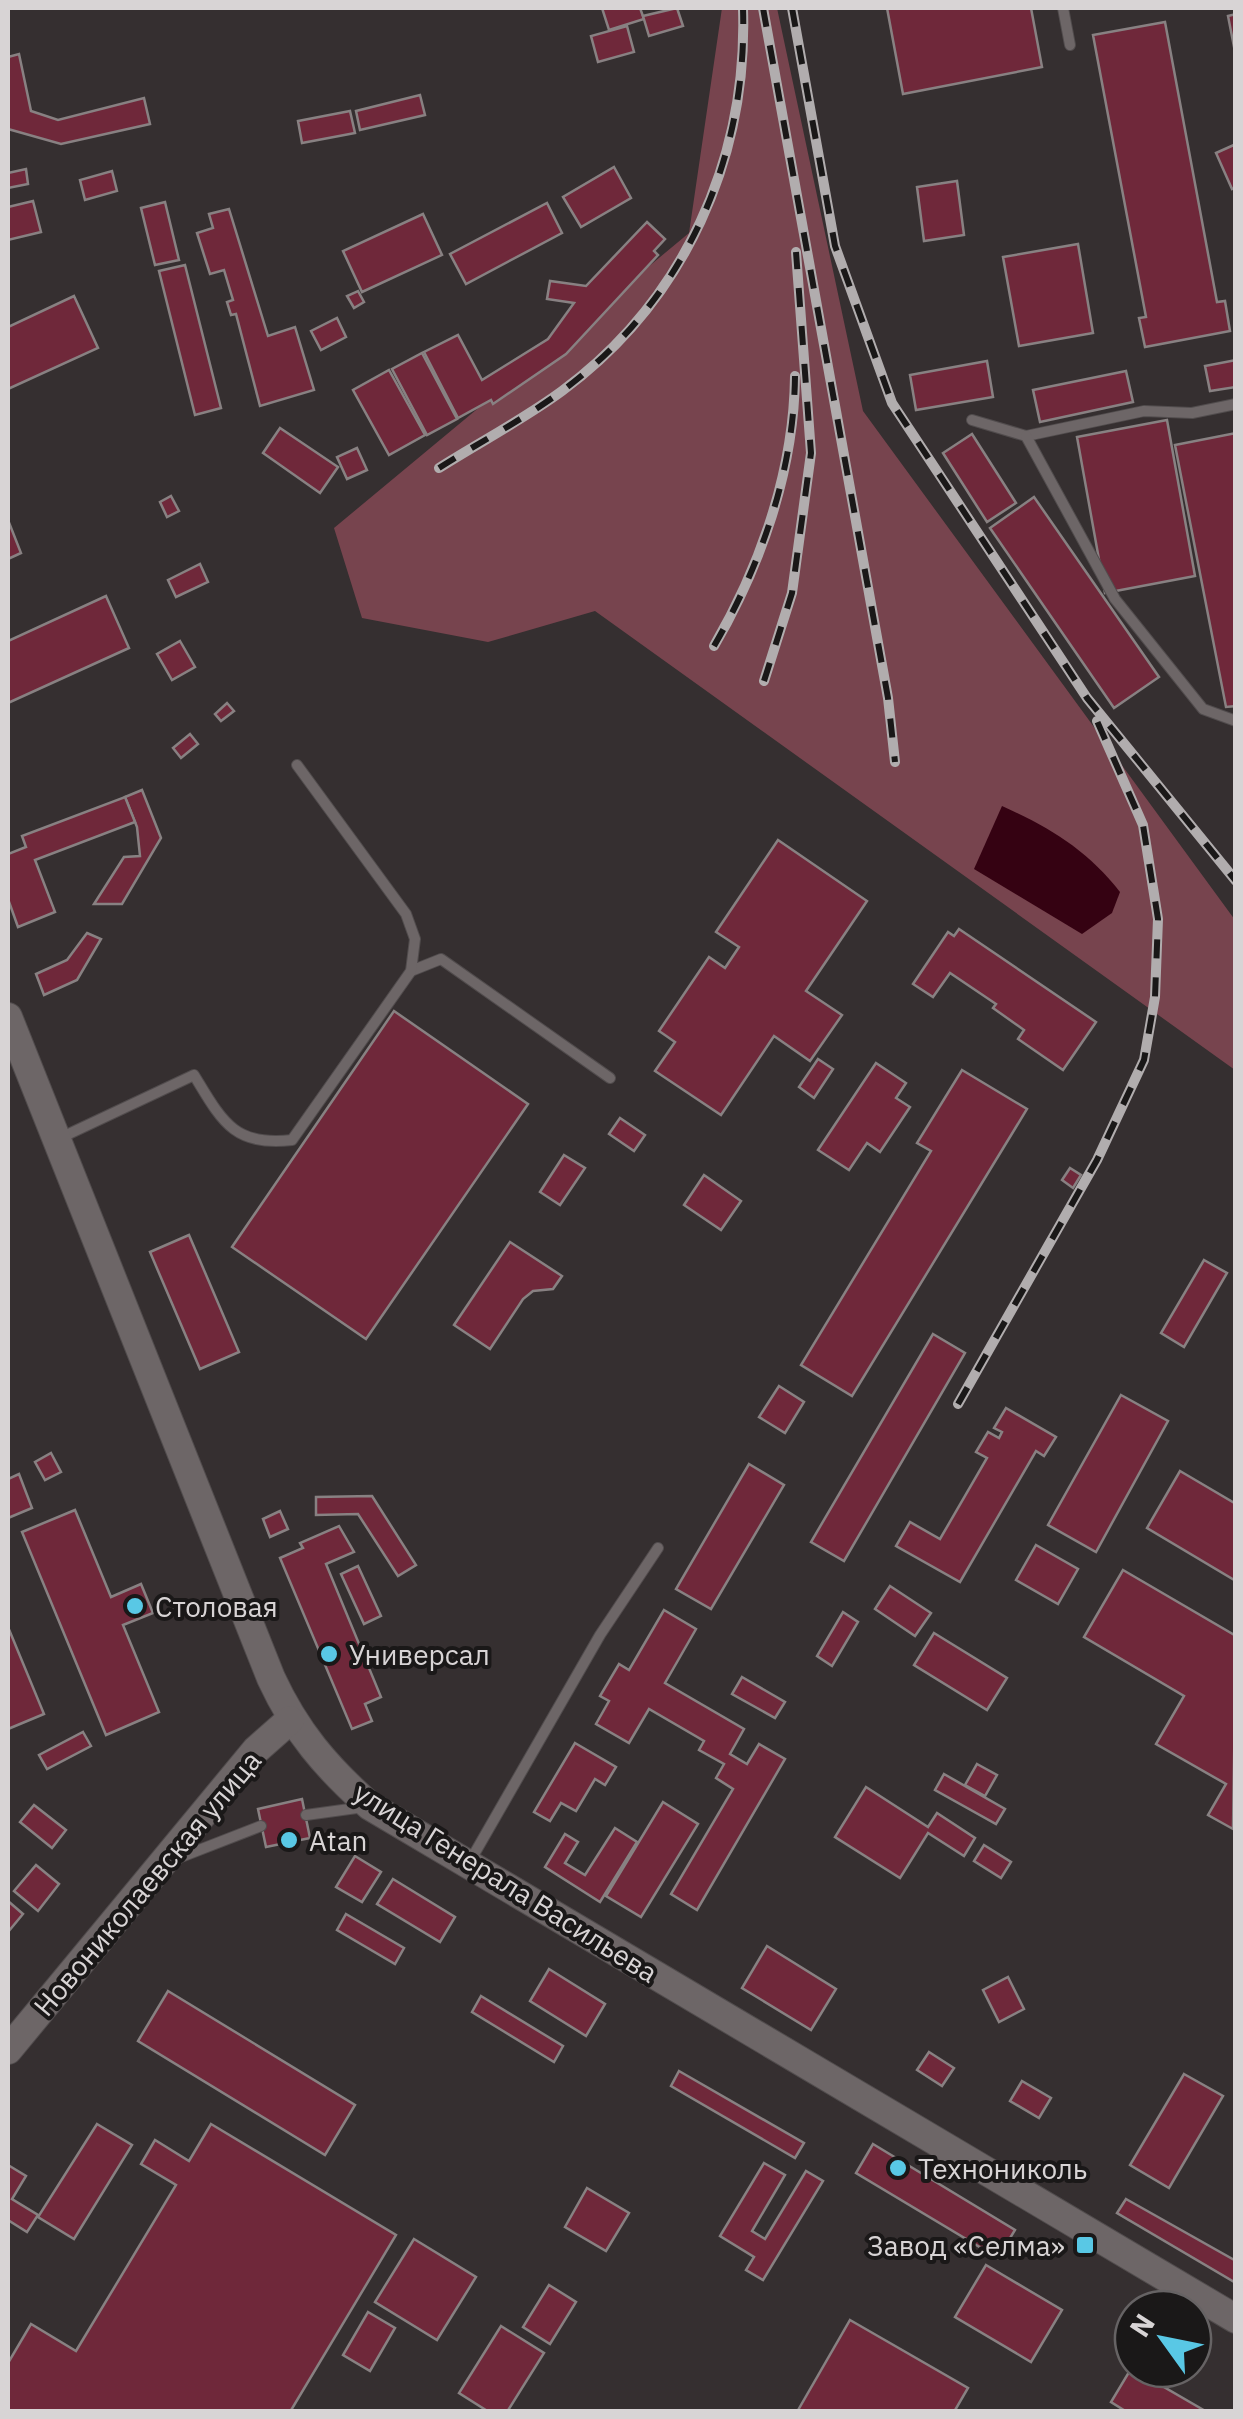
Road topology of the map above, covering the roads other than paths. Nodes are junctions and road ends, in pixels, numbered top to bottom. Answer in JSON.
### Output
{"nodes":[{"id":1,"x":1063,"y":8,"type":"edge"},
{"id":2,"x":1070,"y":45,"type":"dead end"},
{"id":3,"x":1236,"y":404,"type":"edge"},
{"id":4,"x":972,"y":420,"type":"dead end"},
{"id":5,"x":1026,"y":436,"type":"junction"},
{"id":6,"x":1236,"y":721,"type":"edge"},
{"id":7,"x":297,"y":765,"type":"dead end"},
{"id":8,"x":411,"y":971,"type":"junction"},
{"id":9,"x":8,"y":1017,"type":"edge"},
{"id":10,"x":610,"y":1078,"type":"dead end"},
{"id":11,"x":56,"y":1140,"type":"junction"},
{"id":12,"x":658,"y":1548,"type":"dead end"},
{"id":13,"x":290,"y":1720,"type":"junction"},
{"id":14,"x":370,"y":1806,"type":"junction"},
{"id":15,"x":306,"y":1815,"type":"dead end"},
{"id":16,"x":261,"y":1826,"type":"dead end"},
{"id":17,"x":468,"y":1864,"type":"junction"},
{"id":18,"x":156,"y":1866,"type":"junction"},
{"id":19,"x":8,"y":2050,"type":"edge"},
{"id":20,"x":1236,"y":2320,"type":"edge"}],
"edges":[{"from":1,"to":2,"type":"lane"},
{"from":3,"to":5,"type":"lane"},
{"from":4,"to":5,"type":"lane"},
{"from":5,"to":6,"type":"lane"},
{"from":7,"to":8,"type":"lane"},
{"from":8,"to":10,"type":"lane"},
{"from":8,"to":11,"type":"lane"},
{"from":9,"to":11,"type":"main road","name":"улица Генерала Васильева"},
{"from":11,"to":13,"type":"main road","name":"улица Генерала Васильева"},
{"from":12,"to":17,"type":"lane"},
{"from":13,"to":14,"type":"main road","name":"улица Генерала Васильева"},
{"from":13,"to":18,"type":"main road","name":"Новониколаевская улица"},
{"from":14,"to":15,"type":"lane"},
{"from":14,"to":17,"type":"main road","name":"улица Генерала Васильева"},
{"from":16,"to":18,"type":"lane"},
{"from":17,"to":20,"type":"main road","name":"улица Генерала Васильева"},
{"from":18,"to":19,"type":"main road","name":"Новониколаевская улица"}]}
